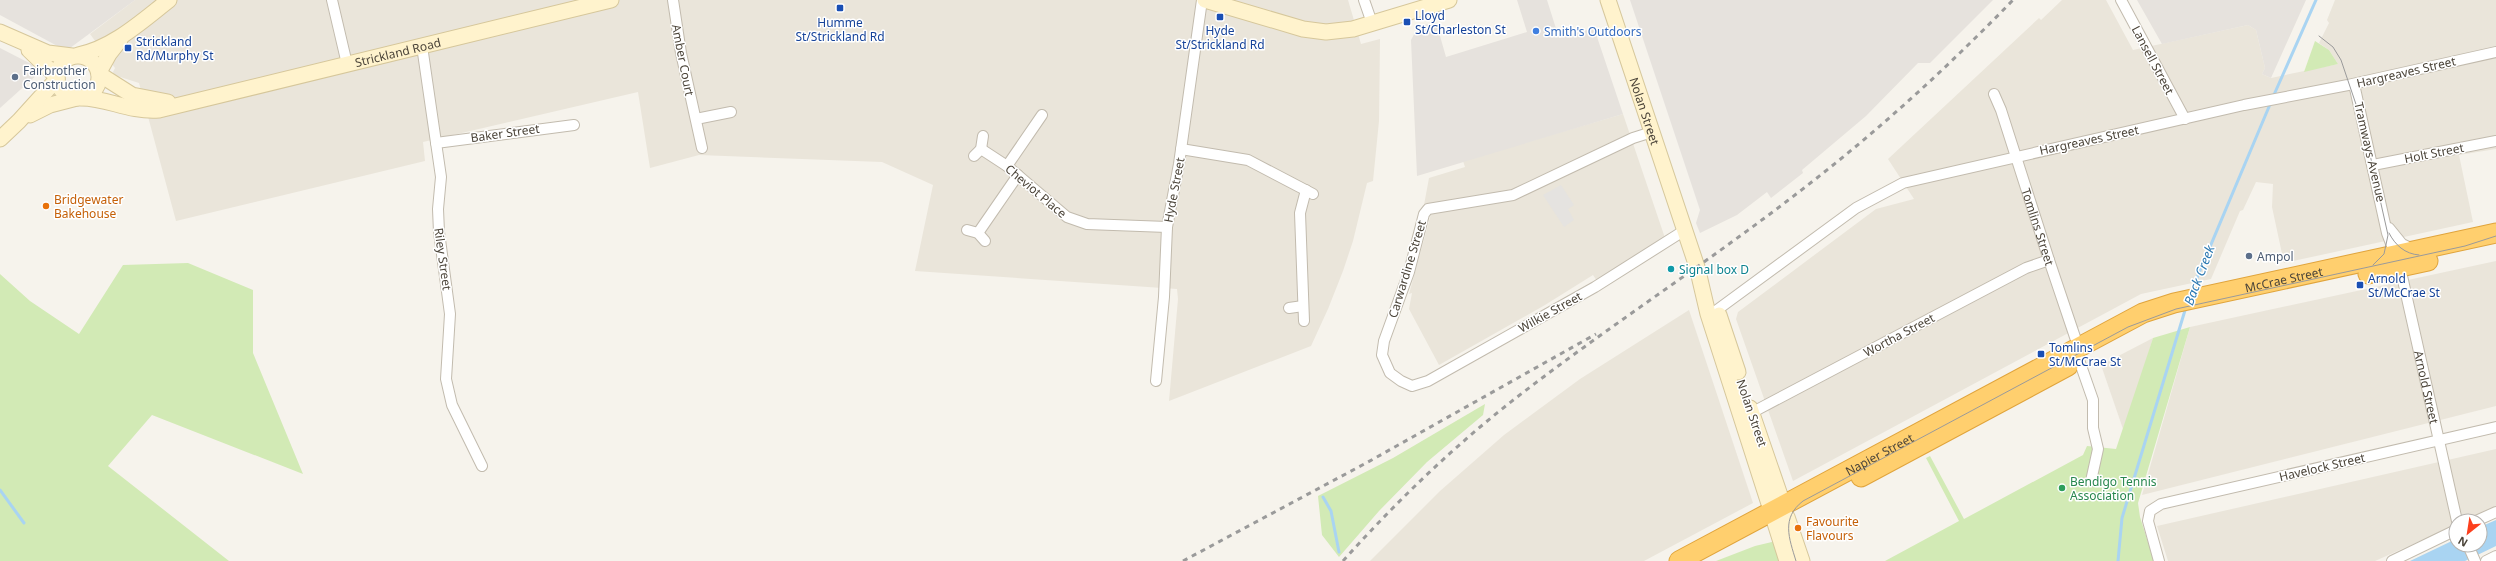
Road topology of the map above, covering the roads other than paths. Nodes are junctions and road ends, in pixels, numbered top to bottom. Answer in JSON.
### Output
{"nodes":[{"id":1,"x":169,"y":0,"type":"edge"},
{"id":2,"x":332,"y":0,"type":"edge"},
{"id":3,"x":611,"y":0,"type":"edge"},
{"id":4,"x":673,"y":0,"type":"edge"},
{"id":5,"x":1202,"y":0,"type":"edge"},
{"id":6,"x":1205,"y":0,"type":"edge"},
{"id":7,"x":1364,"y":0,"type":"edge"},
{"id":8,"x":1414,"y":0,"type":"edge"},
{"id":9,"x":1449,"y":0,"type":"edge"},
{"id":10,"x":1608,"y":0,"type":"edge"},
{"id":11,"x":2121,"y":0,"type":"edge"},
{"id":12,"x":1371,"y":19,"type":"junction"},
{"id":13,"x":130,"y":30,"type":"junction"},
{"id":14,"x":0,"y":32,"type":"edge"},
{"id":15,"x":21,"y":43,"type":"junction"},
{"id":16,"x":422,"y":46,"type":"junction"},
{"id":17,"x":2496,"y":52,"type":"edge"},
{"id":18,"x":75,"y":56,"type":"junction"},
{"id":19,"x":347,"y":64,"type":"junction"},
{"id":20,"x":99,"y":73,"type":"junction"},
{"id":21,"x":57,"y":78,"type":"junction"},
{"id":22,"x":2354,"y":84,"type":"junction"},
{"id":23,"x":1994,"y":94,"type":"dead end"},
{"id":24,"x":79,"y":98,"type":"junction"},
{"id":25,"x":185,"y":102,"type":"junction"},
{"id":26,"x":731,"y":112,"type":"dead end"},
{"id":27,"x":1042,"y":115,"type":"dead end"},
{"id":28,"x":696,"y":119,"type":"junction"},
{"id":29,"x":2185,"y":119,"type":"junction"},
{"id":30,"x":19,"y":121,"type":"junction"},
{"id":31,"x":574,"y":125,"type":"dead end"},
{"id":32,"x":1652,"y":132,"type":"junction"},
{"id":33,"x":983,"y":136,"type":"dead end"},
{"id":34,"x":0,"y":139,"type":"edge"},
{"id":35,"x":2496,"y":141,"type":"edge"},
{"id":36,"x":436,"y":143,"type":"junction"},
{"id":37,"x":702,"y":148,"type":"dead end"},
{"id":38,"x":1181,"y":149,"type":"junction"},
{"id":39,"x":2016,"y":156,"type":"junction"},
{"id":40,"x":2373,"y":165,"type":"junction"},
{"id":41,"x":1007,"y":166,"type":"junction"},
{"id":42,"x":1018,"y":175,"type":"junction"},
{"id":43,"x":2385,"y":221,"type":"junction"},
{"id":44,"x":1167,"y":227,"type":"junction"},
{"id":45,"x":968,"y":230,"type":"dead end"},
{"id":46,"x":1685,"y":230,"type":"junction"},
{"id":47,"x":2496,"y":233,"type":"edge"},
{"id":48,"x":2496,"y":246,"type":"edge"},
{"id":49,"x":2419,"y":249,"type":"junction"},
{"id":50,"x":2049,"y":260,"type":"junction"},
{"id":51,"x":2397,"y":260,"type":"junction"},
{"id":52,"x":1303,"y":306,"type":"junction"},
{"id":53,"x":1289,"y":308,"type":"dead end"},
{"id":54,"x":1713,"y":312,"type":"junction"},
{"id":55,"x":1304,"y":321,"type":"dead end"},
{"id":56,"x":2079,"y":353,"type":"junction"},
{"id":57,"x":1156,"y":381,"type":"dead end"},
{"id":58,"x":1412,"y":386,"type":"joint"},
{"id":59,"x":1747,"y":414,"type":"junction"},
{"id":60,"x":2496,"y":428,"type":"edge"},
{"id":61,"x":2438,"y":441,"type":"junction"},
{"id":62,"x":482,"y":466,"type":"dead end"},
{"id":63,"x":2091,"y":481,"type":"dead end"},
{"id":64,"x":2455,"y":513,"type":"edge"},
{"id":65,"x":1779,"y":514,"type":"junction"},
{"id":66,"x":2448,"y":534,"type":"edge"},
{"id":67,"x":2496,"y":556,"type":"edge"},
{"id":68,"x":1679,"y":561,"type":"edge"},
{"id":69,"x":1703,"y":561,"type":"edge"},
{"id":70,"x":1787,"y":561,"type":"edge"},
{"id":71,"x":1802,"y":561,"type":"edge"},
{"id":72,"x":2159,"y":561,"type":"edge"},
{"id":73,"x":2392,"y":561,"type":"edge"},
{"id":74,"x":2486,"y":561,"type":"edge"}],
"edges":[{"from":1,"to":13,"type":"street"},
{"from":2,"to":19,"type":"street"},
{"from":3,"to":16,"type":"street","name":"Strickland Road"},
{"from":4,"to":28,"type":"street","name":"Amber Court"},
{"from":5,"to":38,"type":"street","name":"Hyde Street"},
{"from":6,"to":12,"type":"street"},
{"from":7,"to":12,"type":"street"},
{"from":8,"to":12,"type":"street"},
{"from":9,"to":12,"type":"street"},
{"from":10,"to":32,"type":"street","name":"Nolan Street"},
{"from":11,"to":29,"type":"street","name":"Lansell Street"},
{"from":13,"to":18,"type":"street"},
{"from":13,"to":20,"type":"street"},
{"from":14,"to":15,"type":"street"},
{"from":15,"to":18,"type":"street"},
{"from":15,"to":21,"type":"street"},
{"from":16,"to":19,"type":"street","name":"Strickland Road"},
{"from":16,"to":36,"type":"street","name":"Riley Street"},
{"from":17,"to":22,"type":"street","name":"Hargreaves Street"},
{"from":18,"to":20,"type":"street"},
{"from":18,"to":21,"type":"street"},
{"from":19,"to":25,"type":"street","name":"Strickland Road"},
{"from":20,"to":24,"type":"street"},
{"from":20,"to":25,"type":"street","name":"Strickland Road"},
{"from":21,"to":24,"type":"street"},
{"from":21,"to":30,"type":"street"},
{"from":22,"to":29,"type":"street","name":"Hargreaves Street"},
{"from":22,"to":40,"type":"street","name":"Tramways Avenue"},
{"from":23,"to":39,"type":"street","name":"Tomlins Street"},
{"from":24,"to":25,"type":"street","name":"Strickland Road"},
{"from":24,"to":30,"type":"street"},
{"from":26,"to":28,"type":"street"},
{"from":27,"to":41,"type":"street"},
{"from":28,"to":37,"type":"street","name":"Amber Court"},
{"from":29,"to":39,"type":"street","name":"Hargreaves Street"},
{"from":30,"to":34,"type":"street"},
{"from":31,"to":36,"type":"street","name":"Baker Street"},
{"from":32,"to":46,"type":"street","name":"Nolan Street"},
{"from":32,"to":58,"type":"street","name":"Carwardine Street"},
{"from":33,"to":41,"type":"street","name":"Cheviot Place"},
{"from":35,"to":40,"type":"street","name":"Holt Street"},
{"from":36,"to":62,"type":"street","name":"Riley Street"},
{"from":38,"to":44,"type":"street","name":"Hyde Street"},
{"from":38,"to":52,"type":"street"},
{"from":39,"to":50,"type":"street","name":"Tomlins Street"},
{"from":39,"to":54,"type":"street","name":"Hargreaves Street"},
{"from":40,"to":43,"type":"street","name":"Tramways Avenue"},
{"from":41,"to":42,"type":"street","name":"Cheviot Place"},
{"from":42,"to":44,"type":"street","name":"Cheviot Place"},
{"from":42,"to":45,"type":"street"},
{"from":43,"to":49,"type":"street","name":"Tramways Avenue"},
{"from":43,"to":51,"type":"street","name":"Tramways Avenue"},
{"from":44,"to":57,"type":"street","name":"Hyde Street"},
{"from":46,"to":54,"type":"street","name":"Nolan Street"},
{"from":46,"to":58,"type":"street","name":"Wilkie Street"},
{"from":47,"to":49,"type":"highway","name":"McCrae Street"},
{"from":48,"to":51,"type":"highway","name":"McCrae Street"},
{"from":49,"to":51,"type":"highway","name":"McCrae Street"},
{"from":50,"to":56,"type":"street","name":"Tomlins Street"},
{"from":50,"to":59,"type":"street","name":"Wortha Street"},
{"from":51,"to":56,"type":"highway","name":"McCrae Street"},
{"from":51,"to":61,"type":"street","name":"Arnold Street"},
{"from":52,"to":53,"type":"street"},
{"from":52,"to":55,"type":"street"},
{"from":54,"to":59,"type":"street","name":"Nolan Street"},
{"from":56,"to":63,"type":"street","name":"Tomlins Street"},
{"from":56,"to":65,"type":"highway","name":"Napier Street"},
{"from":59,"to":65,"type":"street","name":"Nolan Street"},
{"from":60,"to":61,"type":"street","name":"Havelock Street"},
{"from":61,"to":64,"type":"street","name":"Arnold Street"},
{"from":61,"to":72,"type":"street","name":"Havelock Street"},
{"from":65,"to":68,"type":"highway","name":"Napier Street"},
{"from":65,"to":69,"type":"highway","name":"Napier Street"},
{"from":65,"to":70,"type":"street","name":"Nolan Street"},
{"from":65,"to":71,"type":"street","name":"Nolan Street"},
{"from":66,"to":73,"type":"street"},
{"from":67,"to":74,"type":"street"}]}
